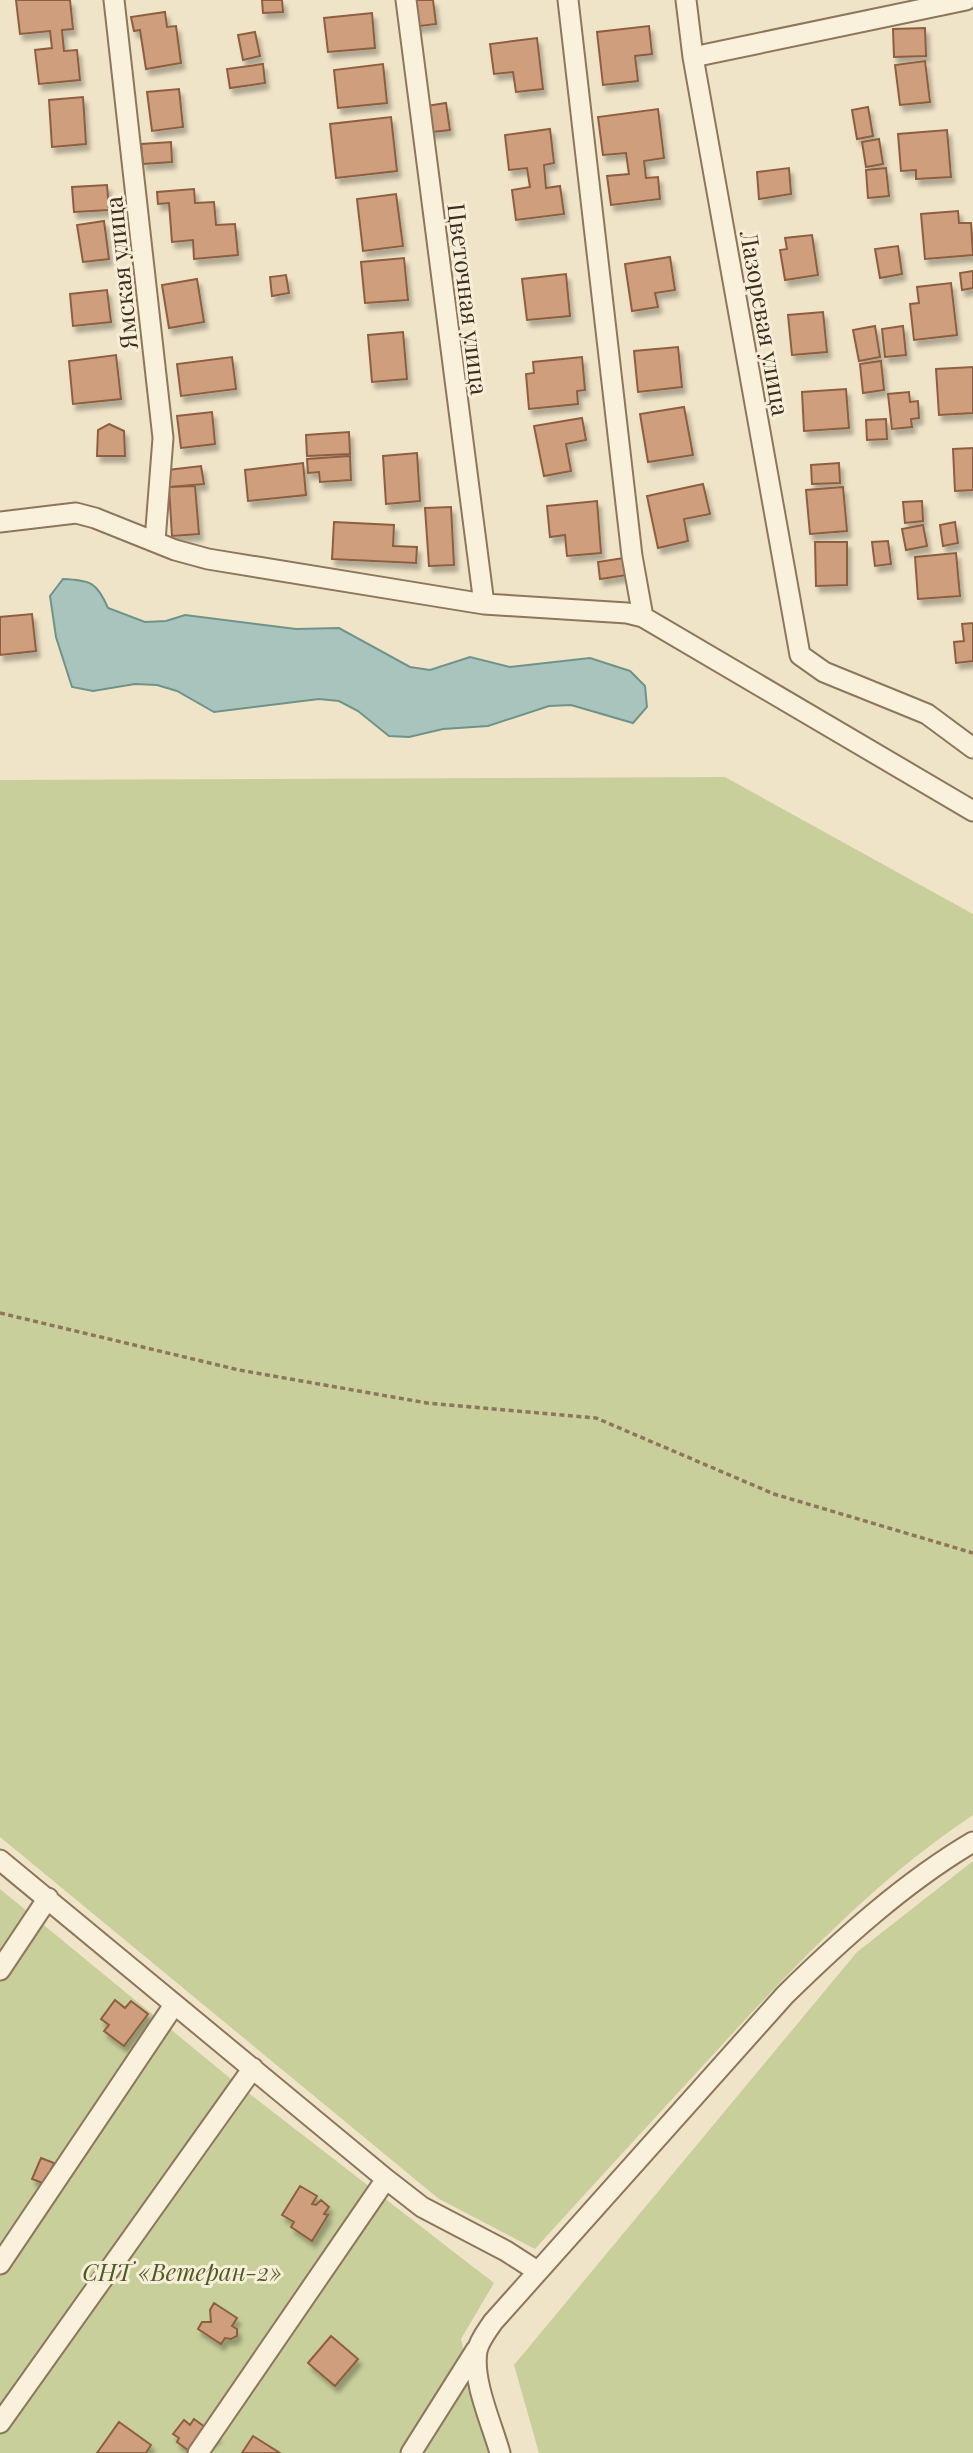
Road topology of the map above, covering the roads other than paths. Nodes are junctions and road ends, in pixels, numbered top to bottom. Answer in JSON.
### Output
{"nodes":[{"id":1,"x":114,"y":0,"type":"edge"},
{"id":2,"x":406,"y":0,"type":"edge"},
{"id":3,"x":568,"y":0,"type":"edge"},
{"id":4,"x":686,"y":0,"type":"edge"},
{"id":5,"x":966,"y":0,"type":"edge"},
{"id":6,"x":693,"y":57,"type":"junction"},
{"id":7,"x":0,"y":522,"type":"edge"},
{"id":8,"x":155,"y":541,"type":"junction"},
{"id":9,"x":484,"y":604,"type":"junction"},
{"id":10,"x":643,"y":617,"type":"junction"},
{"id":11,"x":973,"y":748,"type":"edge"},
{"id":12,"x":973,"y":811,"type":"edge"},
{"id":13,"x":973,"y":1842,"type":"edge"},
{"id":14,"x":0,"y":1860,"type":"edge"},
{"id":15,"x":48,"y":1898,"type":"junction"},
{"id":16,"x":0,"y":1970,"type":"edge"},
{"id":17,"x":174,"y":2005,"type":"junction"},
{"id":18,"x":253,"y":2067,"type":"junction"},
{"id":19,"x":386,"y":2179,"type":"junction"},
{"id":20,"x":0,"y":2264,"type":"edge"},
{"id":21,"x":537,"y":2270,"type":"junction"},
{"id":22,"x":477,"y":2349,"type":"junction"},
{"id":23,"x":0,"y":2423,"type":"edge"},
{"id":24,"x":198,"y":2453,"type":"edge"},
{"id":25,"x":411,"y":2453,"type":"edge"},
{"id":26,"x":500,"y":2453,"type":"edge"}],
"edges":[{"from":1,"to":8,"type":"street","name":"Ямская улица"},
{"from":2,"to":9,"type":"street","name":"Цветочная улица"},
{"from":3,"to":10,"type":"street"},
{"from":4,"to":6,"type":"street","name":"Лазоревая улица"},
{"from":5,"to":6,"type":"street"},
{"from":6,"to":11,"type":"street","name":"Лазоревая улица"},
{"from":7,"to":8,"type":"street"},
{"from":8,"to":9,"type":"street"},
{"from":9,"to":10,"type":"street"},
{"from":10,"to":12,"type":"street"},
{"from":13,"to":21,"type":"street"},
{"from":14,"to":15,"type":"street"},
{"from":15,"to":16,"type":"street"},
{"from":15,"to":17,"type":"street"},
{"from":17,"to":18,"type":"street"},
{"from":17,"to":20,"type":"street"},
{"from":18,"to":19,"type":"street"},
{"from":18,"to":23,"type":"street"},
{"from":19,"to":21,"type":"street"},
{"from":19,"to":24,"type":"street"},
{"from":21,"to":22,"type":"street"},
{"from":22,"to":25,"type":"street"},
{"from":22,"to":26,"type":"street"}]}
